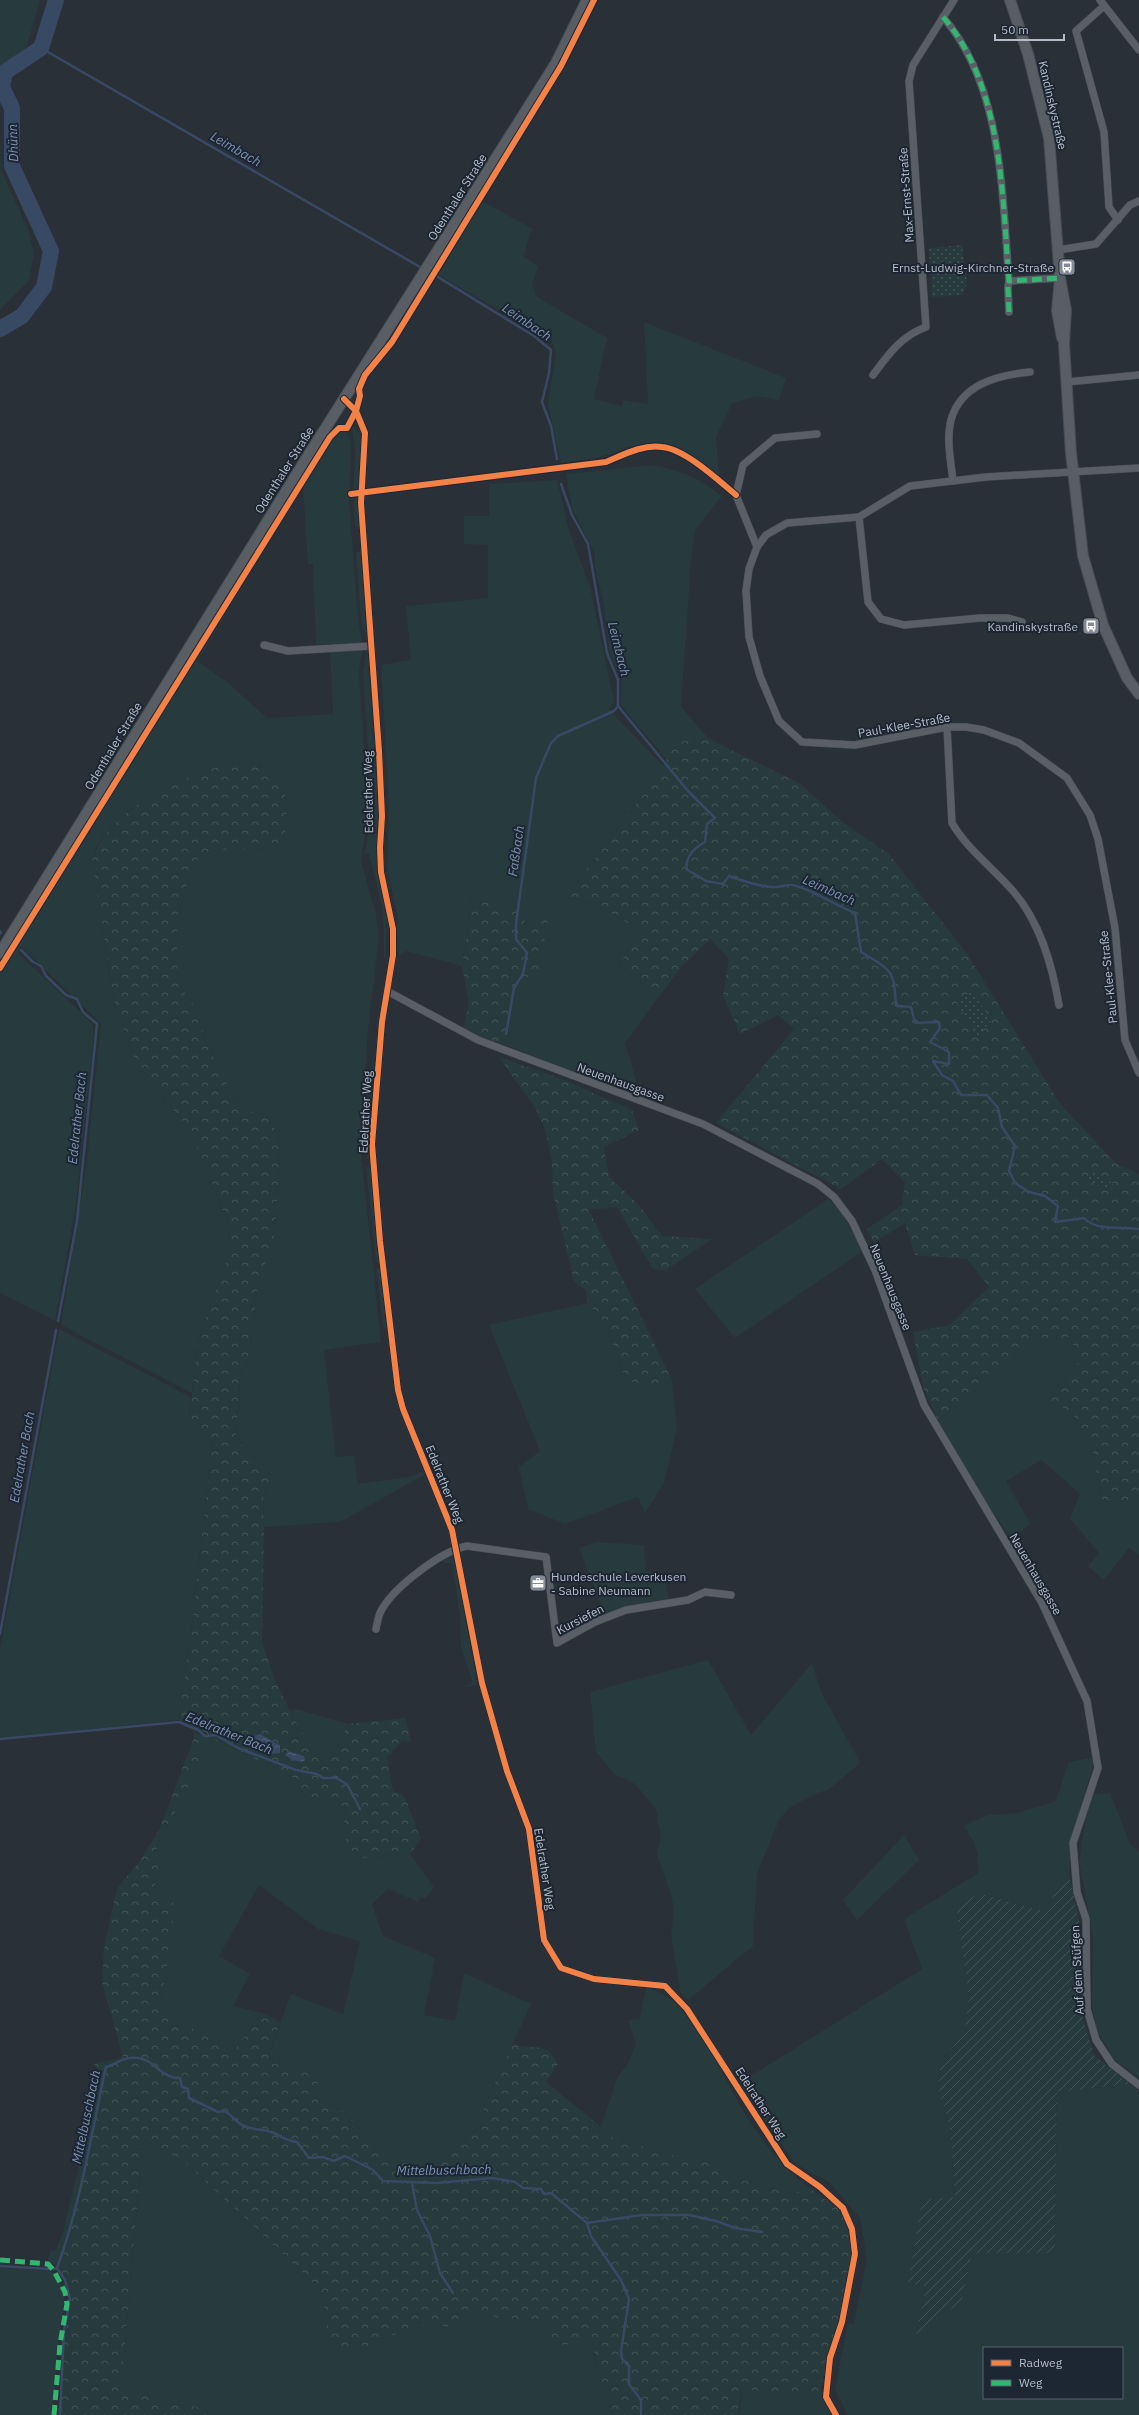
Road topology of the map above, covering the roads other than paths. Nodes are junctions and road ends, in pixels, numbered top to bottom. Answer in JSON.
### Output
{"nodes":[{"id":1,"x":587,"y":0,"type":"edge"},
{"id":2,"x":954,"y":0,"type":"edge"},
{"id":3,"x":1005,"y":0,"type":"edge"},
{"id":4,"x":1010,"y":0,"type":"edge"},
{"id":5,"x":1102,"y":3,"type":"edge"},
{"id":6,"x":1013,"y":12,"type":"junction"},
{"id":7,"x":943,"y":17,"type":"junction"},
{"id":8,"x":1139,"y":50,"type":"edge"},
{"id":9,"x":1139,"y":201,"type":"edge"},
{"id":10,"x":1118,"y":220,"type":"junction"},
{"id":11,"x":1058,"y":250,"type":"junction"},
{"id":12,"x":1060,"y":278,"type":"junction"},
{"id":13,"x":1010,"y":281,"type":"junction"},
{"id":14,"x":1009,"y":312,"type":"dead end"},
{"id":15,"x":1030,"y":372,"type":"dead end"},
{"id":16,"x":873,"y":375,"type":"dead end"},
{"id":17,"x":1139,"y":375,"type":"edge"},
{"id":18,"x":1066,"y":382,"type":"junction"},
{"id":19,"x":344,"y":399,"type":"junction"},
{"id":20,"x":817,"y":434,"type":"dead end"},
{"id":21,"x":1139,"y":468,"type":"edge"},
{"id":22,"x":1074,"y":473,"type":"junction"},
{"id":23,"x":953,"y":481,"type":"junction"},
{"id":24,"x":859,"y":517,"type":"junction"},
{"id":25,"x":757,"y":547,"type":"junction"},
{"id":26,"x":1022,"y":622,"type":"dead end"},
{"id":27,"x":264,"y":646,"type":"dead end"},
{"id":28,"x":371,"y":646,"type":"junction"},
{"id":29,"x":1139,"y":694,"type":"edge"},
{"id":30,"x":946,"y":726,"type":"junction"},
{"id":31,"x":0,"y":953,"type":"edge"},
{"id":32,"x":387,"y":991,"type":"junction"},
{"id":33,"x":1059,"y":1005,"type":"dead end"},
{"id":34,"x":1139,"y":1073,"type":"edge"},
{"id":35,"x":457,"y":1548,"type":"junction"},
{"id":36,"x":731,"y":1596,"type":"dead end"},
{"id":37,"x":376,"y":1629,"type":"dead end"},
{"id":38,"x":1098,"y":1768,"type":"joint"},
{"id":39,"x":1139,"y":2085,"type":"edge"},
{"id":40,"x":836,"y":2415,"type":"edge"}],
"edges":[{"from":1,"to":19,"type":"main road","name":"Odenthaler Straße"},
{"from":2,"to":7,"type":"street","name":"Max-Ernst-Straße"},
{"from":3,"to":6,"type":"main road","name":"Kandinskystraße"},
{"from":4,"to":6,"type":"main road","name":"Kandinskystraße"},
{"from":5,"to":8,"type":"street"},
{"from":5,"to":10,"type":"street"},
{"from":6,"to":11,"type":"main road","name":"Kandinskystraße"},
{"from":7,"to":13,"type":"street"},
{"from":7,"to":16,"type":"street","name":"Max-Ernst-Straße"},
{"from":9,"to":10,"type":"street"},
{"from":10,"to":11,"type":"street"},
{"from":11,"to":12,"type":"main road","name":"Kandinskystraße"},
{"from":12,"to":13,"type":"street"},
{"from":12,"to":18,"type":"main road","name":"Kandinskystraße"},
{"from":13,"to":14,"type":"street"},
{"from":15,"to":23,"type":"street"},
{"from":17,"to":18,"type":"street"},
{"from":18,"to":22,"type":"main road","name":"Kandinskystraße"},
{"from":19,"to":28,"type":"street","name":"Edelrather Weg"},
{"from":19,"to":31,"type":"main road","name":"Odenthaler Straße"},
{"from":20,"to":25,"type":"street"},
{"from":21,"to":22,"type":"street","name":"Paul-Klee-Straße"},
{"from":22,"to":23,"type":"street","name":"Paul-Klee-Straße"},
{"from":22,"to":29,"type":"main road","name":"Kandinskystraße"},
{"from":23,"to":24,"type":"street","name":"Paul-Klee-Straße"},
{"from":24,"to":25,"type":"street","name":"Paul-Klee-Straße"},
{"from":24,"to":26,"type":"street"},
{"from":25,"to":30,"type":"street","name":"Paul-Klee-Straße"},
{"from":27,"to":28,"type":"street"},
{"from":28,"to":32,"type":"street","name":"Edelrather Weg"},
{"from":30,"to":33,"type":"street"},
{"from":30,"to":34,"type":"street","name":"Paul-Klee-Straße"},
{"from":32,"to":35,"type":"street","name":"Edelrather Weg"},
{"from":32,"to":38,"type":"street","name":"Neuenhausgasse"},
{"from":35,"to":36,"type":"street","name":"Kursiefen"},
{"from":35,"to":37,"type":"street"},
{"from":35,"to":40,"type":"street","name":"Edelrather Weg"},
{"from":38,"to":39,"type":"street","name":"Auf dem Stüfgen"}]}
